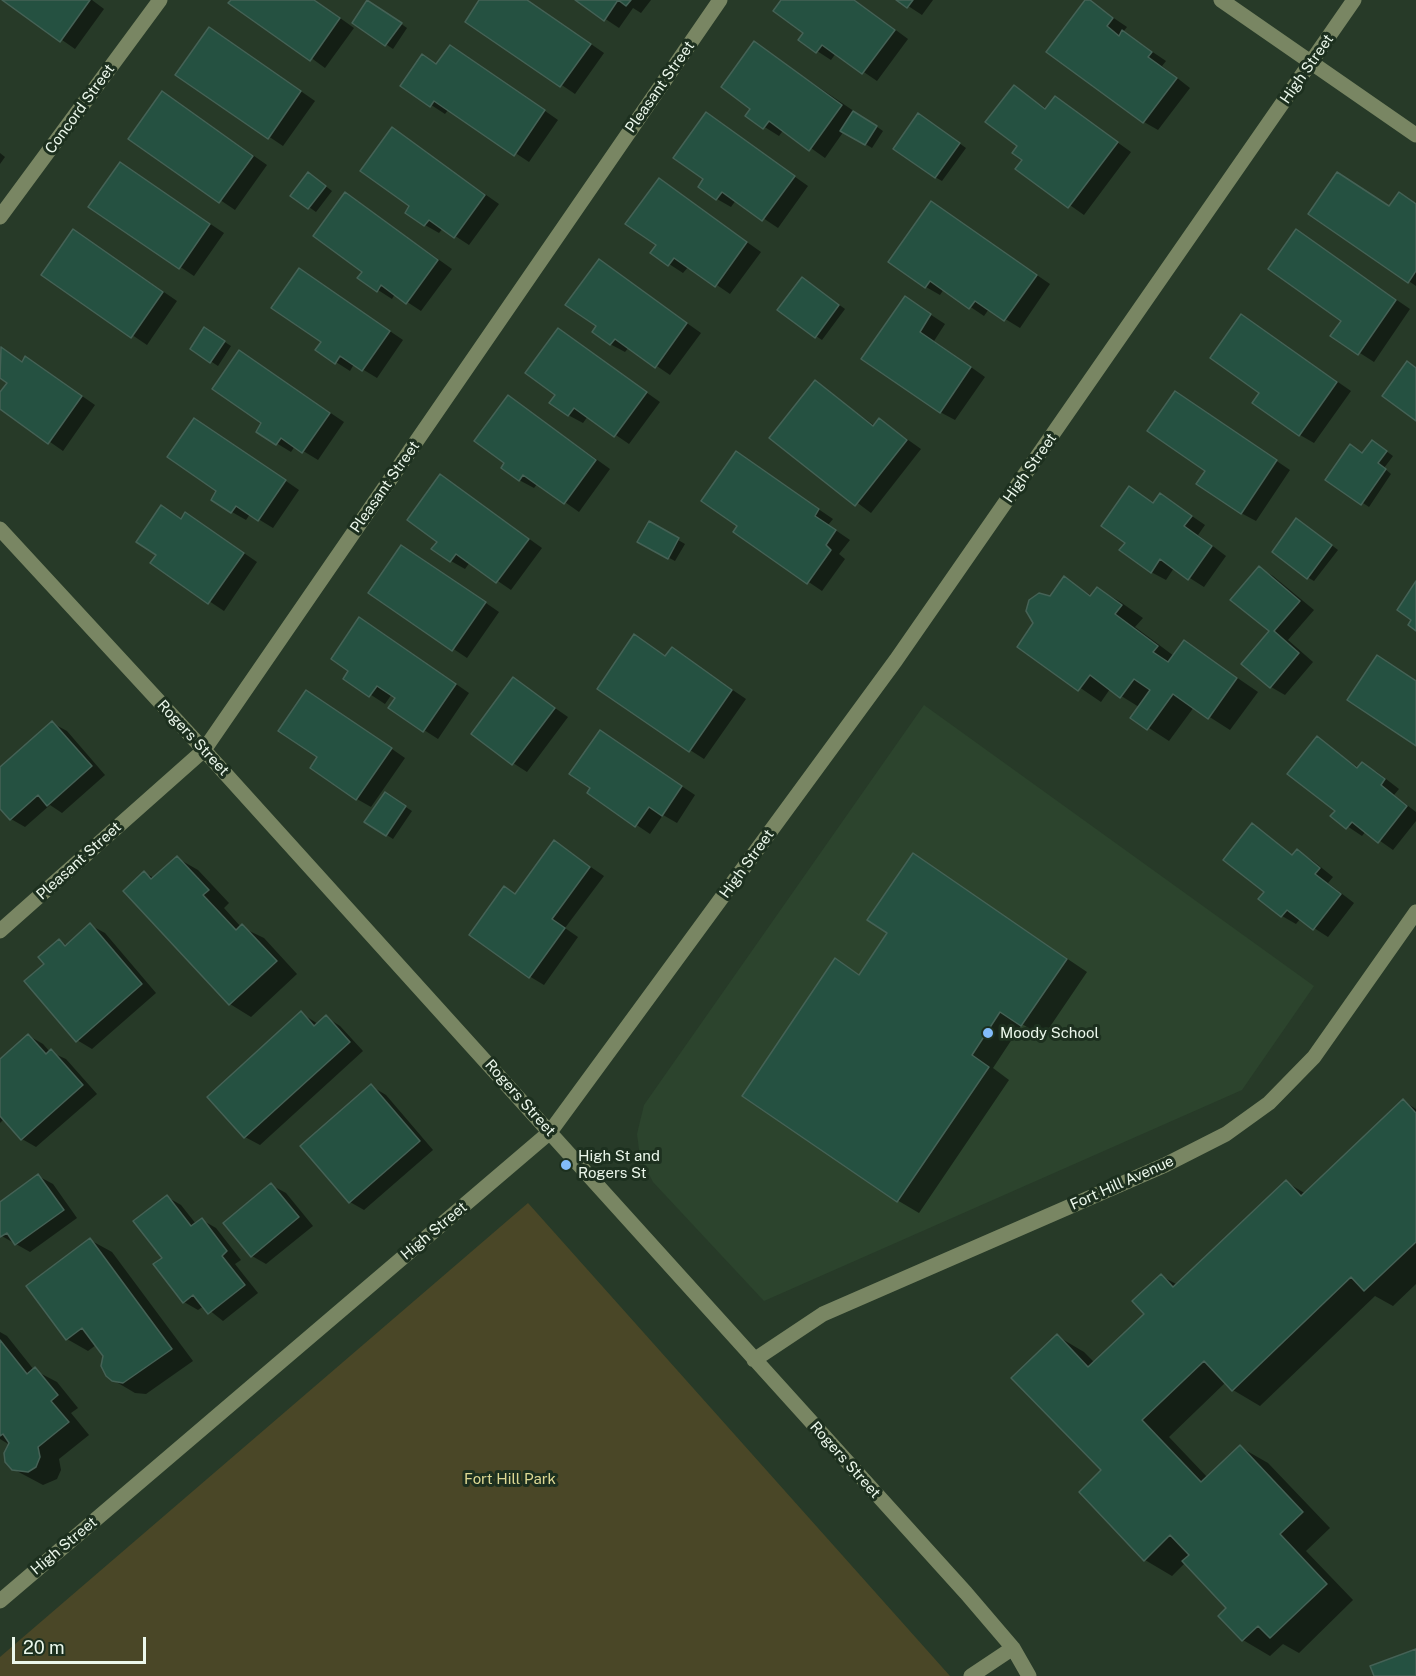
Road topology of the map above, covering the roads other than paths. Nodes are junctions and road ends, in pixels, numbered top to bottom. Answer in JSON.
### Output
{"nodes":[{"id":1,"x":160,"y":0,"type":"edge"},
{"id":2,"x":720,"y":0,"type":"edge"},
{"id":3,"x":1221,"y":0,"type":"edge"},
{"id":4,"x":1354,"y":0,"type":"edge"},
{"id":5,"x":1311,"y":63,"type":"junction"},
{"id":6,"x":1416,"y":135,"type":"edge"},
{"id":7,"x":0,"y":218,"type":"edge"},
{"id":8,"x":0,"y":529,"type":"edge"},
{"id":9,"x":204,"y":750,"type":"junction"},
{"id":10,"x":1416,"y":912,"type":"edge"},
{"id":11,"x":0,"y":931,"type":"edge"},
{"id":12,"x":550,"y":1132,"type":"junction"},
{"id":13,"x":754,"y":1360,"type":"junction"},
{"id":14,"x":0,"y":1600,"type":"edge"},
{"id":15,"x":1013,"y":1648,"type":"junction"},
{"id":16,"x":971,"y":1676,"type":"edge"},
{"id":17,"x":1029,"y":1676,"type":"edge"}],
"edges":[{"from":1,"to":7,"type":"street","name":"Concord Street"},
{"from":2,"to":9,"type":"street","name":"Pleasant Street"},
{"from":3,"to":5,"type":"street"},
{"from":4,"to":5,"type":"street","name":"High Street"},
{"from":5,"to":6,"type":"street"},
{"from":5,"to":12,"type":"street","name":"High Street"},
{"from":8,"to":9,"type":"street","name":"Rogers Street"},
{"from":9,"to":11,"type":"street","name":"Pleasant Street"},
{"from":9,"to":12,"type":"street","name":"Rogers Street"},
{"from":10,"to":13,"type":"street","name":"Fort Hill Avenue"},
{"from":12,"to":13,"type":"street","name":"Rogers Street"},
{"from":12,"to":14,"type":"street","name":"High Street"},
{"from":13,"to":15,"type":"street","name":"Rogers Street"},
{"from":15,"to":16,"type":"street"},
{"from":15,"to":17,"type":"street","name":"Rogers Street"}]}
